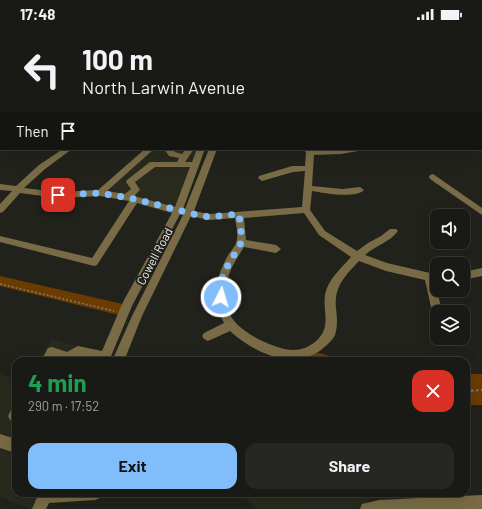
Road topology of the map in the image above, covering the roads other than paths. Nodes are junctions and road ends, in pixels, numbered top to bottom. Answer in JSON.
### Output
{"nodes":[{"id":1,"x":67,"y":150,"type":"edge"},
{"id":2,"x":149,"y":150,"type":"edge"},
{"id":3,"x":169,"y":150,"type":"edge"},
{"id":4,"x":190,"y":150,"type":"edge"},
{"id":5,"x":201,"y":150,"type":"edge"},
{"id":6,"x":213,"y":150,"type":"edge"},
{"id":7,"x":350,"y":150,"type":"edge"},
{"id":8,"x":309,"y":151,"type":"edge"},
{"id":9,"x":182,"y":161,"type":"junction"},
{"id":10,"x":196,"y":165,"type":"junction"},
{"id":11,"x":309,"y":168,"type":"junction"},
{"id":12,"x":433,"y":177,"type":"dead end"},
{"id":13,"x":262,"y":178,"type":"dead end"},
{"id":14,"x":0,"y":187,"type":"edge"},
{"id":15,"x":307,"y":188,"type":"junction"},
{"id":16,"x":360,"y":190,"type":"dead end"},
{"id":17,"x":18,"y":191,"type":"junction"},
{"id":18,"x":100,"y":193,"type":"junction"},
{"id":19,"x":130,"y":198,"type":"junction"},
{"id":20,"x":0,"y":210,"type":"edge"},
{"id":21,"x":178,"y":210,"type":"junction"},
{"id":22,"x":306,"y":210,"type":"junction"},
{"id":23,"x":482,"y":212,"type":"edge"},
{"id":24,"x":188,"y":213,"type":"junction"},
{"id":25,"x":239,"y":214,"type":"junction"},
{"id":26,"x":393,"y":231,"type":"dead end"},
{"id":27,"x":0,"y":239,"type":"edge"},
{"id":28,"x":241,"y":243,"type":"junction"},
{"id":29,"x":276,"y":249,"type":"dead end"},
{"id":30,"x":359,"y":257,"type":"junction"},
{"id":31,"x":482,"y":272,"type":"edge"},
{"id":32,"x":470,"y":275,"type":"edge"},
{"id":33,"x":430,"y":276,"type":"edge"},
{"id":34,"x":231,"y":325,"type":"junction"},
{"id":35,"x":208,"y":336,"type":"dead end"},
{"id":36,"x":49,"y":357,"type":"edge"},
{"id":37,"x":68,"y":357,"type":"joint"},
{"id":38,"x":98,"y":357,"type":"edge"},
{"id":39,"x":105,"y":357,"type":"edge"},
{"id":40,"x":120,"y":357,"type":"edge"},
{"id":41,"x":0,"y":441,"type":"edge"},
{"id":42,"x":12,"y":445,"type":"edge"},
{"id":43,"x":44,"y":497,"type":"edge"},
{"id":44,"x":482,"y":502,"type":"edge"},
{"id":45,"x":39,"y":509,"type":"edge"},
{"id":46,"x":367,"y":509,"type":"edge"}],
"edges":[{"from":1,"to":17,"type":"street"},
{"from":2,"to":18,"type":"street"},
{"from":3,"to":9,"type":"street"},
{"from":4,"to":9,"type":"street"},
{"from":5,"to":10,"type":"street","name":"Cowell Road"},
{"from":6,"to":24,"type":"street","name":"Cowell Road"},
{"from":7,"to":8,"type":"street"},
{"from":8,"to":11,"type":"street"},
{"from":9,"to":10,"type":"street"},
{"from":9,"to":19,"type":"street"},
{"from":10,"to":21,"type":"street","name":"Cowell Road"},
{"from":11,"to":13,"type":"street"},
{"from":11,"to":15,"type":"street"},
{"from":12,"to":23,"type":"street"},
{"from":14,"to":17,"type":"street"},
{"from":15,"to":16,"type":"street"},
{"from":15,"to":22,"type":"street"},
{"from":17,"to":18,"type":"street"},
{"from":17,"to":20,"type":"street"},
{"from":18,"to":19,"type":"street"},
{"from":19,"to":21,"type":"street"},
{"from":19,"to":27,"type":"street"},
{"from":21,"to":24,"type":"street"},
{"from":21,"to":39,"type":"street","name":"Cowell Road"},
{"from":22,"to":25,"type":"street"},
{"from":22,"to":30,"type":"street"},
{"from":24,"to":25,"type":"street"},
{"from":24,"to":40,"type":"street","name":"Cowell Road"},
{"from":25,"to":28,"type":"street"},
{"from":26,"to":30,"type":"street"},
{"from":28,"to":29,"type":"street"},
{"from":28,"to":34,"type":"street"},
{"from":30,"to":33,"type":"street"},
{"from":30,"to":34,"type":"street"},
{"from":31,"to":32,"type":"street"},
{"from":34,"to":35,"type":"street"},
{"from":36,"to":37,"type":"street"},
{"from":37,"to":38,"type":"street"},
{"from":41,"to":42,"type":"street"},
{"from":43,"to":45,"type":"street"},
{"from":44,"to":46,"type":"street"}]}
